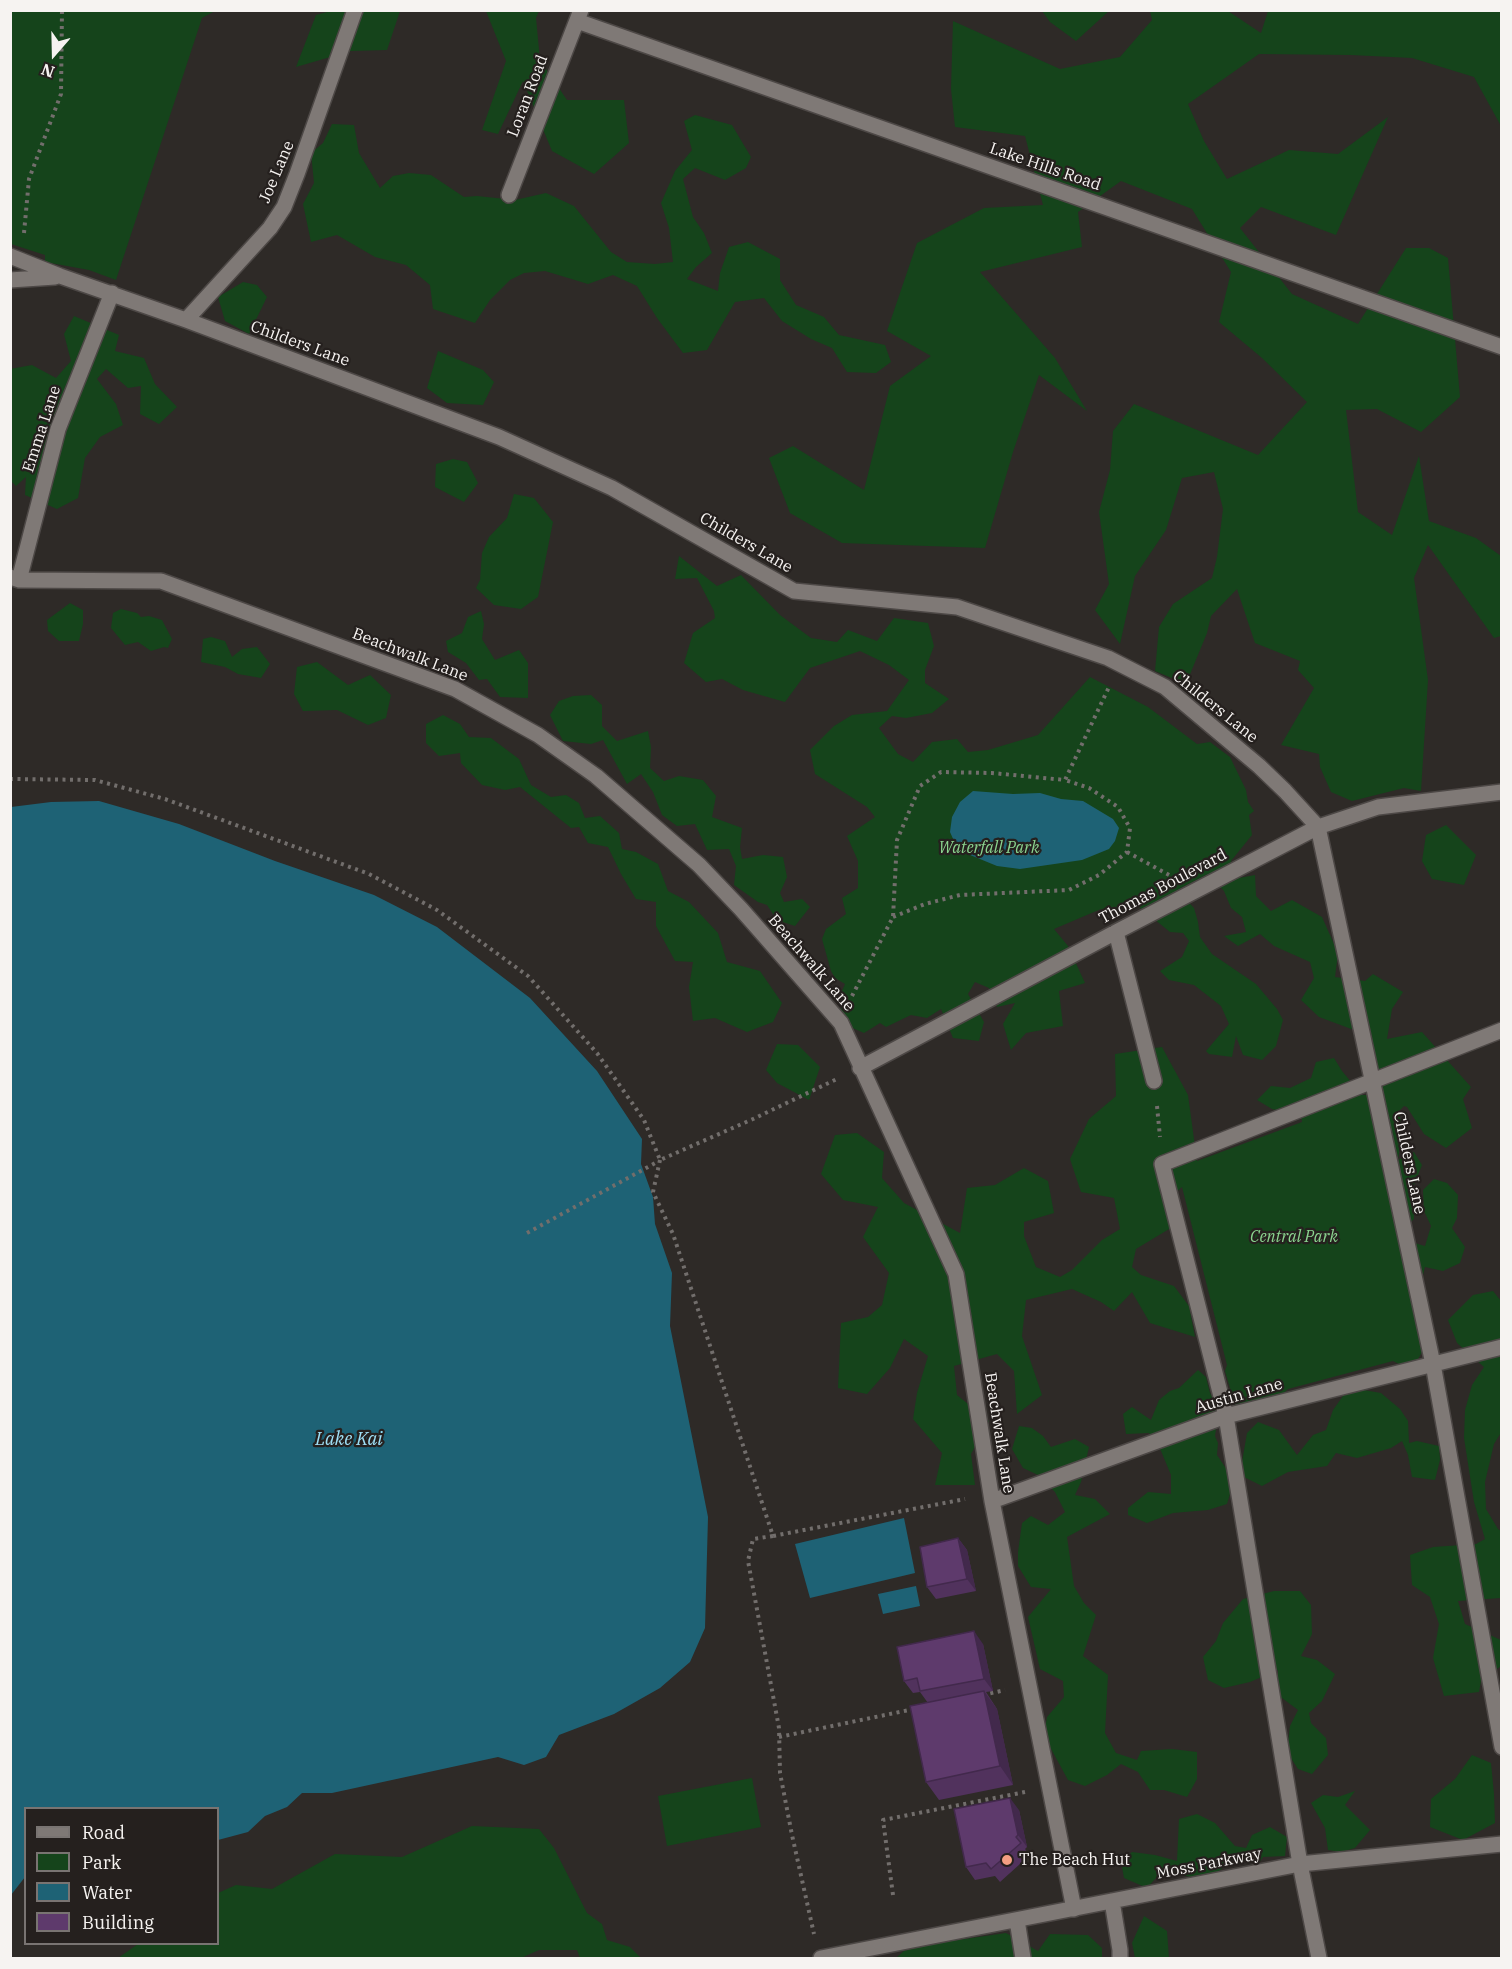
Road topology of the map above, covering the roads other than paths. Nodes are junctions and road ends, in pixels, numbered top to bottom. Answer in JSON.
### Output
{"nodes":[{"id":1,"x":355,"y":10,"type":"edge"},
{"id":2,"x":579,"y":16,"type":"edge"},
{"id":3,"x":509,"y":195,"type":"dead end"},
{"id":4,"x":16,"y":258,"type":"edge"},
{"id":5,"x":60,"y":276,"type":"junction"},
{"id":6,"x":10,"y":280,"type":"edge"},
{"id":7,"x":112,"y":293,"type":"junction"},
{"id":8,"x":186,"y":320,"type":"junction"},
{"id":9,"x":1501,"y":346,"type":"edge"},
{"id":10,"x":15,"y":578,"type":"edge"},
{"id":11,"x":1502,"y":792,"type":"edge"},
{"id":12,"x":1318,"y":827,"type":"junction"},
{"id":13,"x":1116,"y":932,"type":"junction"},
{"id":14,"x":1502,"y":1030,"type":"edge"},
{"id":15,"x":860,"y":1068,"type":"junction"},
{"id":16,"x":1373,"y":1080,"type":"junction"},
{"id":17,"x":1154,"y":1081,"type":"road end"},
{"id":18,"x":1502,"y":1347,"type":"edge"},
{"id":19,"x":1433,"y":1364,"type":"junction"},
{"id":20,"x":1226,"y":1416,"type":"junction"},
{"id":21,"x":992,"y":1497,"type":"junction"},
{"id":22,"x":1502,"y":1747,"type":"edge"},
{"id":23,"x":1502,"y":1844,"type":"edge"},
{"id":24,"x":1300,"y":1864,"type":"junction"},
{"id":25,"x":1112,"y":1901,"type":"junction"},
{"id":26,"x":1074,"y":1909,"type":"junction"},
{"id":27,"x":1017,"y":1920,"type":"junction"},
{"id":28,"x":821,"y":1959,"type":"edge"},
{"id":29,"x":1023,"y":1959,"type":"edge"},
{"id":30,"x":1120,"y":1959,"type":"edge"},
{"id":31,"x":1319,"y":1959,"type":"edge"}],
"edges":[{"from":1,"to":8,"type":"street","name":"Joe Lane"},
{"from":2,"to":3,"type":"street","name":"Loran Road"},
{"from":2,"to":9,"type":"street","name":"Lake Hills Road"},
{"from":4,"to":5,"type":"street","name":"Childers Lane"},
{"from":5,"to":6,"type":"street","name":"Childers Lane"},
{"from":5,"to":7,"type":"street","name":"Childers Lane"},
{"from":7,"to":8,"type":"street","name":"Childers Lane"},
{"from":7,"to":10,"type":"street","name":"Emma Lane"},
{"from":8,"to":12,"type":"street","name":"Childers Lane"},
{"from":10,"to":15,"type":"street","name":"Beachwalk Lane"},
{"from":11,"to":12,"type":"street","name":"Thomas Boulevard"},
{"from":12,"to":13,"type":"street","name":"Thomas Boulevard"},
{"from":12,"to":16,"type":"street","name":"Childers Lane"},
{"from":13,"to":15,"type":"street","name":"Thomas Boulevard"},
{"from":13,"to":17,"type":"street"},
{"from":14,"to":16,"type":"street"},
{"from":15,"to":21,"type":"street","name":"Beachwalk Lane"},
{"from":16,"to":19,"type":"street","name":"Childers Lane"},
{"from":16,"to":20,"type":"street"},
{"from":18,"to":19,"type":"street","name":"Austin Lane"},
{"from":19,"to":20,"type":"street","name":"Austin Lane"},
{"from":19,"to":22,"type":"street","name":"Childers Lane"},
{"from":20,"to":21,"type":"street","name":"Austin Lane"},
{"from":20,"to":24,"type":"street"},
{"from":21,"to":26,"type":"street","name":"Beachwalk Lane"},
{"from":23,"to":24,"type":"street","name":"Moss Parkway"},
{"from":24,"to":25,"type":"street","name":"Moss Parkway"},
{"from":24,"to":31,"type":"street"},
{"from":25,"to":26,"type":"street","name":"Moss Parkway"},
{"from":25,"to":30,"type":"street"},
{"from":26,"to":27,"type":"street","name":"Moss Parkway"},
{"from":27,"to":28,"type":"street","name":"Moss Parkway"},
{"from":27,"to":29,"type":"street"}]}
